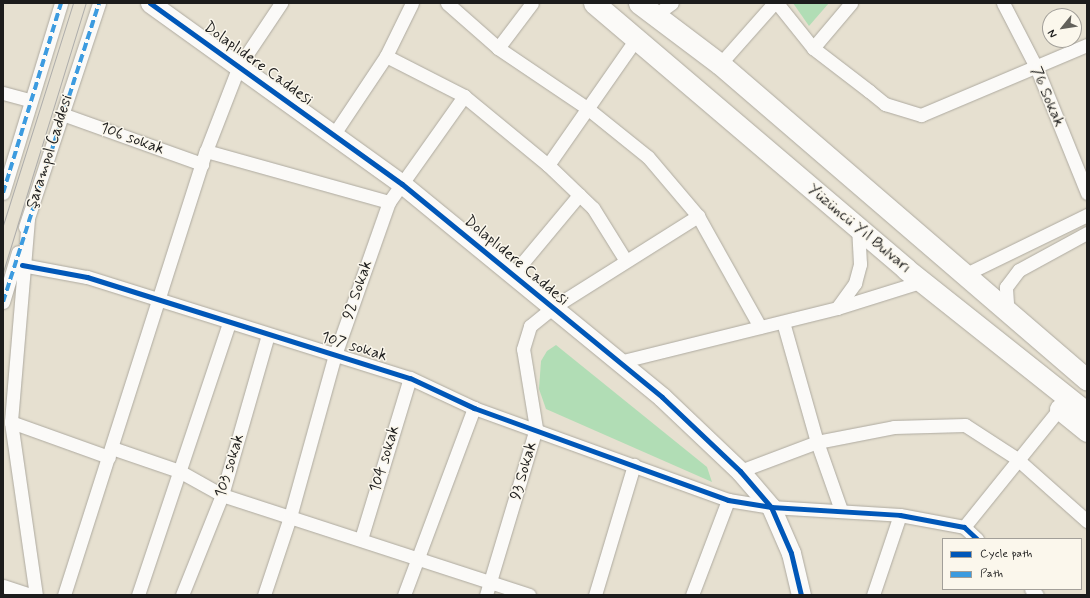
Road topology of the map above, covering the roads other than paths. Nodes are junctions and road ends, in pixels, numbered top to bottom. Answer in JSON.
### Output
{"nodes":[{"id":1,"x":61,"y":3,"type":"edge"},
{"id":2,"x":99,"y":3,"type":"edge"},
{"id":3,"x":150,"y":3,"type":"edge"},
{"id":4,"x":281,"y":3,"type":"edge"},
{"id":5,"x":412,"y":3,"type":"edge"},
{"id":6,"x":447,"y":3,"type":"edge"},
{"id":7,"x":532,"y":3,"type":"edge"},
{"id":8,"x":583,"y":3,"type":"edge"},
{"id":9,"x":594,"y":3,"type":"edge"},
{"id":10,"x":639,"y":3,"type":"edge"},
{"id":11,"x":774,"y":3,"type":"edge"},
{"id":12,"x":777,"y":3,"type":"edge"},
{"id":13,"x":851,"y":3,"type":"edge"},
{"id":14,"x":1004,"y":3,"type":"edge"},
{"id":15,"x":661,"y":11,"type":"edge"},
{"id":16,"x":636,"y":39,"type":"junction"},
{"id":17,"x":1087,"y":45,"type":"edge"},
{"id":18,"x":498,"y":48,"type":"junction"},
{"id":19,"x":813,"y":48,"type":"junction"},
{"id":20,"x":386,"y":56,"type":"junction"},
{"id":21,"x":720,"y":64,"type":"junction"},
{"id":22,"x":239,"y":66,"type":"junction"},
{"id":23,"x":1036,"y":69,"type":"junction"},
{"id":24,"x":3,"y":93,"type":"edge"},
{"id":25,"x":464,"y":96,"type":"junction"},
{"id":26,"x":30,"y":100,"type":"junction"},
{"id":27,"x":587,"y":108,"type":"junction"},
{"id":28,"x":62,"y":114,"type":"junction"},
{"id":29,"x":334,"y":134,"type":"junction"},
{"id":30,"x":206,"y":151,"type":"junction"},
{"id":31,"x":202,"y":164,"type":"junction"},
{"id":32,"x":548,"y":165,"type":"junction"},
{"id":33,"x":402,"y":184,"type":"junction"},
{"id":34,"x":3,"y":193,"type":"edge"},
{"id":35,"x":1087,"y":193,"type":"edge"},
{"id":36,"x":579,"y":195,"type":"junction"},
{"id":37,"x":389,"y":202,"type":"junction"},
{"id":38,"x":1087,"y":215,"type":"edge"},
{"id":39,"x":698,"y":216,"type":"junction"},
{"id":40,"x":28,"y":219,"type":"junction"},
{"id":41,"x":858,"y":227,"type":"junction"},
{"id":42,"x":1087,"y":233,"type":"edge"},
{"id":43,"x":626,"y":261,"type":"junction"},
{"id":44,"x":22,"y":265,"type":"junction"},
{"id":45,"x":514,"y":273,"type":"junction"},
{"id":46,"x":966,"y":274,"type":"junction"},
{"id":47,"x":910,"y":277,"type":"junction"},
{"id":48,"x":1000,"y":300,"type":"junction"},
{"id":49,"x":3,"y":302,"type":"edge"},
{"id":50,"x":160,"y":302,"type":"junction"},
{"id":51,"x":552,"y":308,"type":"junction"},
{"id":52,"x":837,"y":308,"type":"junction"},
{"id":53,"x":783,"y":322,"type":"junction"},
{"id":54,"x":229,"y":323,"type":"junction"},
{"id":55,"x":760,"y":327,"type":"junction"},
{"id":56,"x":268,"y":335,"type":"junction"},
{"id":57,"x":335,"y":355,"type":"junction"},
{"id":58,"x":619,"y":362,"type":"junction"},
{"id":59,"x":1087,"y":364,"type":"edge"},
{"id":60,"x":410,"y":378,"type":"junction"},
{"id":61,"x":1087,"y":380,"type":"edge"},
{"id":62,"x":474,"y":408,"type":"junction"},
{"id":63,"x":1060,"y":408,"type":"junction"},
{"id":64,"x":1087,"y":413,"type":"edge"},
{"id":65,"x":11,"y":422,"type":"junction"},
{"id":66,"x":536,"y":428,"type":"junction"},
{"id":67,"x":1087,"y":431,"type":"edge"},
{"id":68,"x":817,"y":442,"type":"junction"},
{"id":69,"x":111,"y":452,"type":"junction"},
{"id":70,"x":1016,"y":458,"type":"junction"},
{"id":71,"x":634,"y":465,"type":"junction"},
{"id":72,"x":179,"y":470,"type":"junction"},
{"id":73,"x":740,"y":471,"type":"junction"},
{"id":74,"x":222,"y":495,"type":"junction"},
{"id":75,"x":728,"y":500,"type":"junction"},
{"id":76,"x":771,"y":507,"type":"junction"},
{"id":77,"x":841,"y":510,"type":"junction"},
{"id":78,"x":900,"y":515,"type":"junction"},
{"id":79,"x":290,"y":517,"type":"junction"},
{"id":80,"x":1087,"y":521,"type":"edge"},
{"id":81,"x":964,"y":527,"type":"junction"},
{"id":82,"x":976,"y":538,"type":"edge"},
{"id":83,"x":361,"y":539,"type":"junction"},
{"id":84,"x":417,"y":556,"type":"junction"},
{"id":85,"x":491,"y":582,"type":"junction"},
{"id":86,"x":3,"y":586,"type":"edge"},
{"id":87,"x":30,"y":595,"type":"edge"},
{"id":88,"x":36,"y":595,"type":"edge"},
{"id":89,"x":64,"y":595,"type":"edge"},
{"id":90,"x":138,"y":595,"type":"edge"},
{"id":91,"x":182,"y":595,"type":"edge"},
{"id":92,"x":264,"y":595,"type":"edge"},
{"id":93,"x":404,"y":595,"type":"edge"},
{"id":94,"x":486,"y":595,"type":"edge"},
{"id":95,"x":529,"y":595,"type":"edge"},
{"id":96,"x":595,"y":595,"type":"edge"},
{"id":97,"x":692,"y":595,"type":"edge"},
{"id":98,"x":801,"y":595,"type":"edge"},
{"id":99,"x":874,"y":595,"type":"edge"}],
"edges":[{"from":1,"to":26,"type":"street","name":"Şarampol Caddesi"},
{"from":2,"to":28,"type":"street","name":"Şarampol Caddesi"},
{"from":3,"to":22,"type":"street","name":"Dolaplıdere Caddesi"},
{"from":4,"to":22,"type":"street"},
{"from":5,"to":20,"type":"street"},
{"from":6,"to":18,"type":"street"},
{"from":7,"to":18,"type":"street"},
{"from":8,"to":16,"type":"main road","name":"Yüzüncü Yıl Bulvarı"},
{"from":9,"to":16,"type":"main road","name":"Yüzüncü Yıl Bulvarı"},
{"from":10,"to":15,"type":"main road"},
{"from":11,"to":21,"type":"street"},
{"from":12,"to":19,"type":"street"},
{"from":13,"to":19,"type":"street"},
{"from":14,"to":23,"type":"street","name":"76 Sokak"},
{"from":15,"to":21,"type":"main road"},
{"from":16,"to":27,"type":"street"},
{"from":16,"to":41,"type":"main road","name":"Yüzüncü Yıl Bulvarı"},
{"from":17,"to":23,"type":"street"},
{"from":18,"to":27,"type":"street"},
{"from":19,"to":23,"type":"street"},
{"from":20,"to":25,"type":"street"},
{"from":20,"to":29,"type":"street"},
{"from":21,"to":46,"type":"main road"},
{"from":22,"to":29,"type":"street","name":"Dolaplıdere Caddesi"},
{"from":22,"to":30,"type":"street"},
{"from":23,"to":35,"type":"street","name":"76 Sokak"},
{"from":24,"to":26,"type":"street"},
{"from":25,"to":32,"type":"street"},
{"from":25,"to":33,"type":"street","name":"92 Sokak"},
{"from":26,"to":34,"type":"street","name":"Şarampol Caddesi"},
{"from":27,"to":32,"type":"street"},
{"from":27,"to":39,"type":"street"},
{"from":28,"to":31,"type":"street","name":"106 sokak"},
{"from":28,"to":40,"type":"street","name":"Şarampol Caddesi"},
{"from":29,"to":33,"type":"street","name":"Dolaplıdere Caddesi"},
{"from":30,"to":31,"type":"street"},
{"from":30,"to":37,"type":"street"},
{"from":31,"to":50,"type":"street"},
{"from":32,"to":36,"type":"street"},
{"from":33,"to":37,"type":"street","name":"92 Sokak"},
{"from":33,"to":45,"type":"street","name":"Dolaplıdere Caddesi"},
{"from":36,"to":43,"type":"street"},
{"from":36,"to":45,"type":"street"},
{"from":37,"to":57,"type":"street","name":"92 Sokak"},
{"from":38,"to":46,"type":"street"},
{"from":39,"to":43,"type":"street","name":"93 Sokak"},
{"from":39,"to":55,"type":"street"},
{"from":40,"to":44,"type":"street"},
{"from":40,"to":49,"type":"street","name":"Şarampol Caddesi"},
{"from":41,"to":47,"type":"main road","name":"Yüzüncü Yıl Bulvarı"},
{"from":41,"to":52,"type":"street"},
{"from":42,"to":48,"type":"street"},
{"from":43,"to":51,"type":"street","name":"93 Sokak"},
{"from":44,"to":50,"type":"street","name":"107 sokak"},
{"from":44,"to":65,"type":"street"},
{"from":45,"to":51,"type":"street","name":"Dolaplıdere Caddesi"},
{"from":46,"to":48,"type":"main road"},
{"from":47,"to":52,"type":"street"},
{"from":47,"to":63,"type":"main road"},
{"from":47,"to":64,"type":"main road","name":"Yüzüncü Yıl Bulvarı"},
{"from":48,"to":59,"type":"main road"},
{"from":48,"to":61,"type":"main road"},
{"from":50,"to":54,"type":"street","name":"107 sokak"},
{"from":50,"to":69,"type":"street"},
{"from":51,"to":58,"type":"street","name":"Dolaplıdere Caddesi"},
{"from":51,"to":66,"type":"street","name":"93 Sokak"},
{"from":52,"to":53,"type":"street"},
{"from":53,"to":55,"type":"street"},
{"from":53,"to":68,"type":"street"},
{"from":54,"to":56,"type":"street","name":"107 sokak"},
{"from":54,"to":72,"type":"street"},
{"from":55,"to":58,"type":"street"},
{"from":56,"to":57,"type":"street","name":"107 sokak"},
{"from":56,"to":74,"type":"street","name":"103 sokak"},
{"from":57,"to":60,"type":"street","name":"107 sokak"},
{"from":57,"to":79,"type":"street","name":"92 Sokak"},
{"from":58,"to":73,"type":"street","name":"Dolaplıdere Caddesi"},
{"from":60,"to":62,"type":"street","name":"107 sokak"},
{"from":60,"to":83,"type":"street","name":"104 sokak"},
{"from":62,"to":66,"type":"street","name":"107 sokak"},
{"from":62,"to":84,"type":"street"},
{"from":63,"to":67,"type":"main road"},
{"from":63,"to":70,"type":"street"},
{"from":65,"to":69,"type":"street"},
{"from":65,"to":88,"type":"street"},
{"from":66,"to":71,"type":"street","name":"107 sokak"},
{"from":66,"to":85,"type":"street","name":"93 Sokak"},
{"from":68,"to":70,"type":"street"},
{"from":68,"to":73,"type":"street"},
{"from":68,"to":77,"type":"street"},
{"from":69,"to":72,"type":"street"},
{"from":69,"to":89,"type":"street"},
{"from":70,"to":80,"type":"street"},
{"from":70,"to":81,"type":"street"},
{"from":71,"to":75,"type":"street","name":"107 sokak"},
{"from":71,"to":96,"type":"street"},
{"from":72,"to":74,"type":"street"},
{"from":72,"to":90,"type":"street"},
{"from":73,"to":76,"type":"street","name":"Dolaplıdere Caddesi"},
{"from":74,"to":79,"type":"street"},
{"from":74,"to":91,"type":"street","name":"103 sokak"},
{"from":75,"to":76,"type":"street","name":"107 sokak"},
{"from":75,"to":97,"type":"street"},
{"from":76,"to":77,"type":"street","name":"107 sokak"},
{"from":76,"to":98,"type":"street","name":"Dolaplıdere Caddesi"},
{"from":77,"to":78,"type":"street","name":"107 sokak"},
{"from":78,"to":81,"type":"street","name":"107 sokak"},
{"from":78,"to":99,"type":"street"},
{"from":79,"to":83,"type":"street"},
{"from":79,"to":92,"type":"street","name":"92 Sokak"},
{"from":81,"to":82,"type":"street"},
{"from":83,"to":84,"type":"street"},
{"from":84,"to":85,"type":"street"},
{"from":84,"to":93,"type":"street"},
{"from":85,"to":94,"type":"street","name":"93 Sokak"},
{"from":85,"to":95,"type":"street"},
{"from":86,"to":87,"type":"street"}]}
